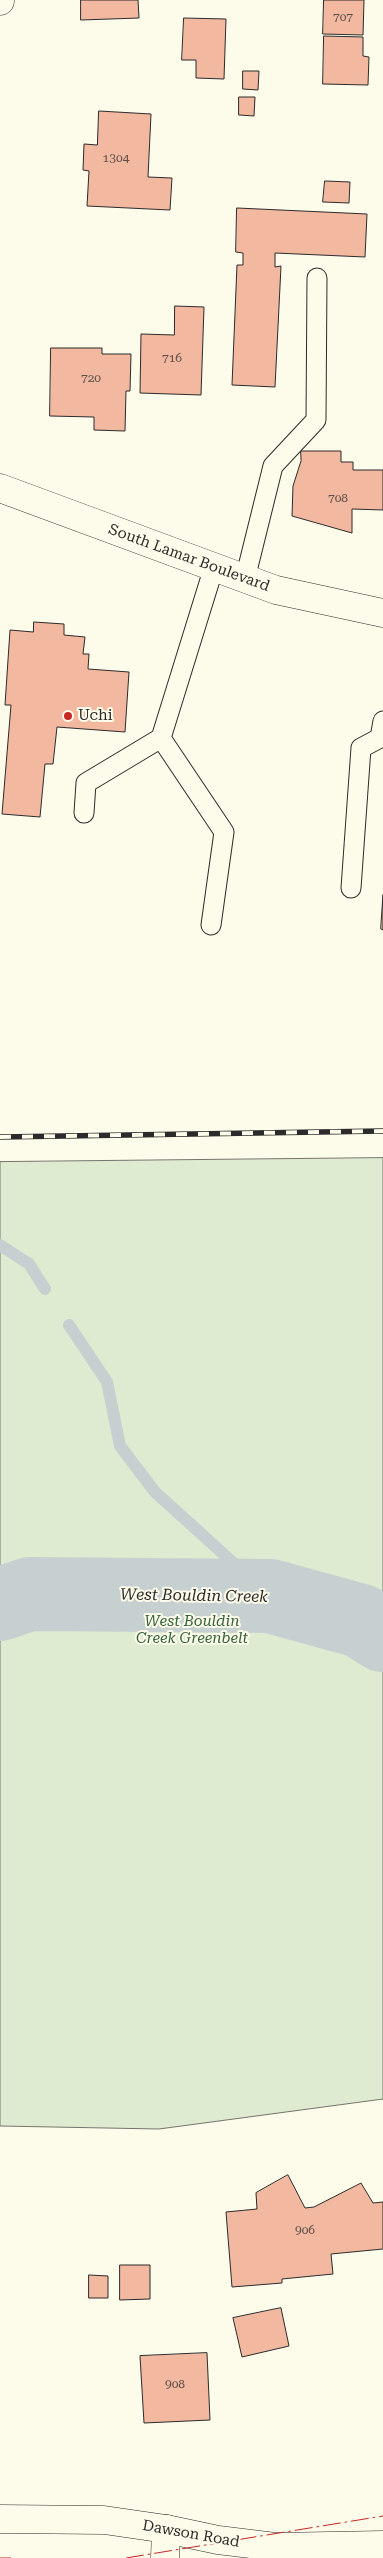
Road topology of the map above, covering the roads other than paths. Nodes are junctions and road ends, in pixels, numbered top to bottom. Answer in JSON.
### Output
{"nodes":[{"id":1,"x":317,"y":278,"type":"dead end"},
{"id":2,"x":0,"y":488,"type":"edge"},
{"id":3,"x":214,"y":567,"type":"junction"},
{"id":4,"x":245,"y":579,"type":"junction"},
{"id":5,"x":383,"y":613,"type":"edge"},
{"id":6,"x":383,"y":721,"type":"edge"},
{"id":7,"x":161,"y":738,"type":"junction"},
{"id":8,"x":84,"y":813,"type":"dead end"},
{"id":9,"x":351,"y":888,"type":"dead end"},
{"id":10,"x":211,"y":925,"type":"dead end"},
{"id":11,"x":0,"y":2519,"type":"edge"},
{"id":12,"x":166,"y":2529,"type":"junction"},
{"id":13,"x":383,"y":2544,"type":"edge"},
{"id":14,"x":165,"y":2558,"type":"edge"}],
"edges":[{"from":1,"to":4,"type":"lane"},
{"from":2,"to":3,"type":"street","name":"South Lamar Boulevard"},
{"from":3,"to":4,"type":"street","name":"South Lamar Boulevard"},
{"from":3,"to":7,"type":"lane"},
{"from":4,"to":5,"type":"street","name":"South Lamar Boulevard"},
{"from":6,"to":9,"type":"lane"},
{"from":7,"to":8,"type":"lane"},
{"from":7,"to":10,"type":"lane"},
{"from":11,"to":12,"type":"street","name":"Dawson Road"},
{"from":12,"to":13,"type":"street","name":"Dawson Road"},
{"from":12,"to":14,"type":"street"}]}
